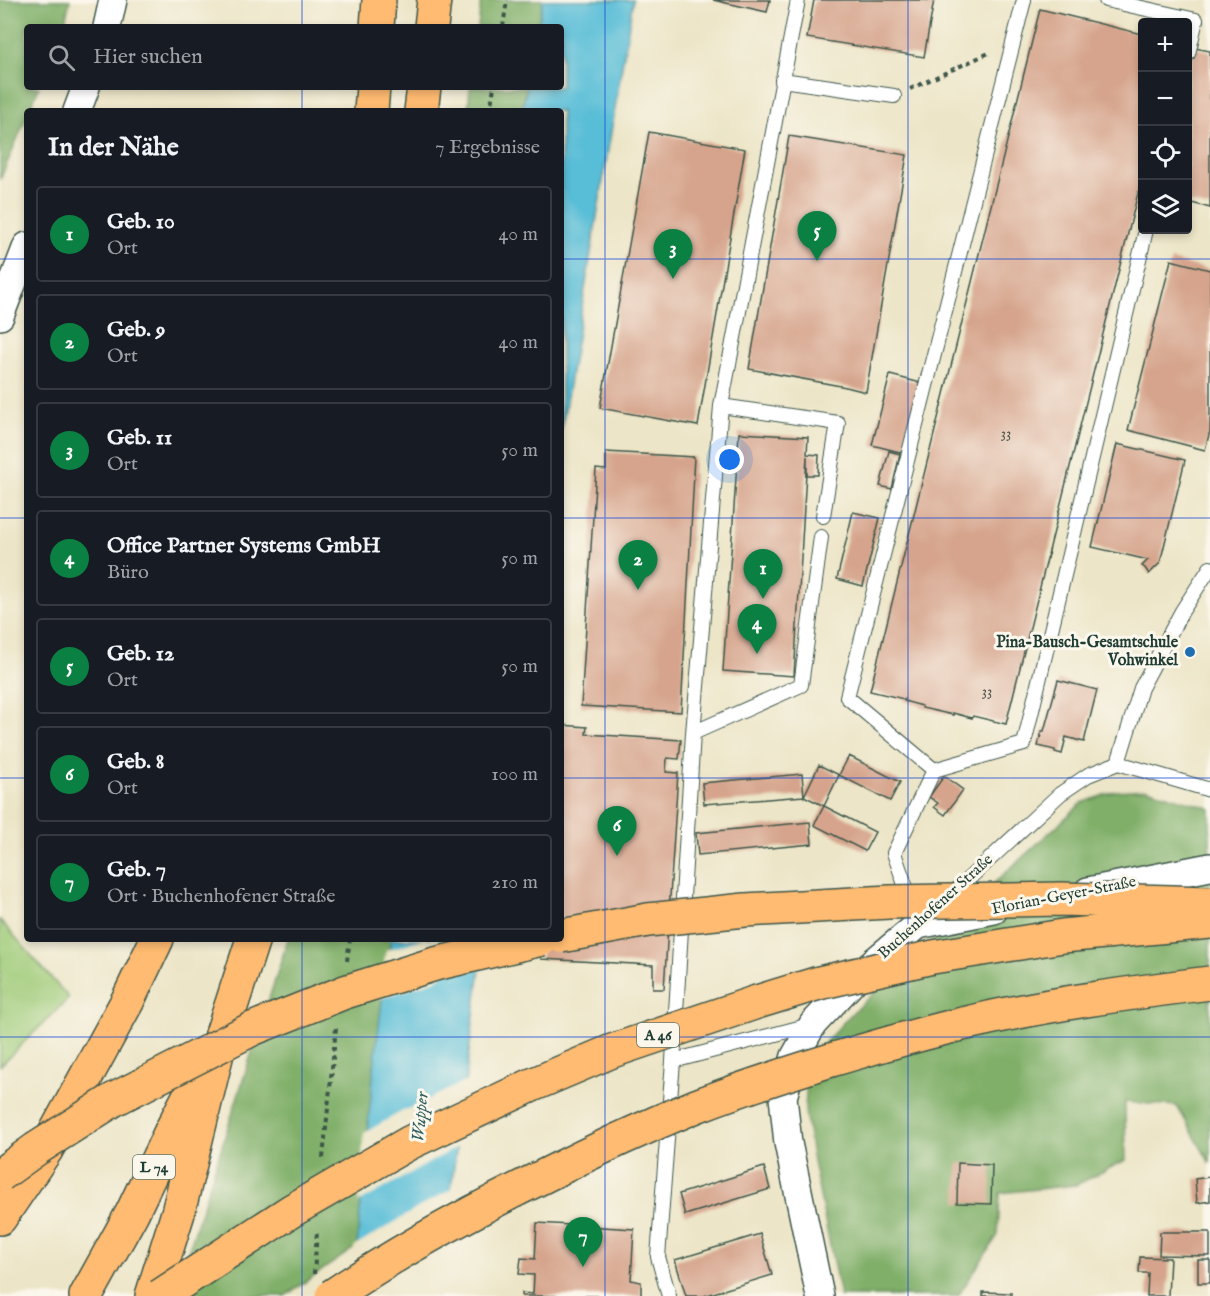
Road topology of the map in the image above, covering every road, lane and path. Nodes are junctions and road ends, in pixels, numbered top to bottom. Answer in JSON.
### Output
{"nodes":[{"id":1,"x":113,"y":0,"type":"edge"},
{"id":2,"x":358,"y":0,"type":"edge"},
{"id":3,"x":379,"y":0,"type":"edge"},
{"id":4,"x":434,"y":0,"type":"edge"},
{"id":5,"x":507,"y":0,"type":"edge"},
{"id":6,"x":798,"y":0,"type":"edge"},
{"id":7,"x":1024,"y":0,"type":"edge"},
{"id":8,"x":1106,"y":0,"type":"edge"},
{"id":9,"x":1187,"y":18,"type":"edge"},
{"id":10,"x":1192,"y":19,"type":"edge"},
{"id":11,"x":108,"y":24,"type":"edge"},
{"id":12,"x":357,"y":24,"type":"edge"},
{"id":13,"x":377,"y":24,"type":"edge"},
{"id":14,"x":431,"y":24,"type":"edge"},
{"id":15,"x":503,"y":24,"type":"edge"},
{"id":16,"x":1192,"y":37,"type":"edge"},
{"id":17,"x":1013,"y":41,"type":"junction"},
{"id":18,"x":782,"y":80,"type":"junction"},
{"id":19,"x":85,"y":90,"type":"edge"},
{"id":20,"x":353,"y":90,"type":"edge"},
{"id":21,"x":372,"y":90,"type":"edge"},
{"id":22,"x":424,"y":90,"type":"edge"},
{"id":23,"x":494,"y":90,"type":"edge"},
{"id":24,"x":894,"y":96,"type":"joint"},
{"id":25,"x":78,"y":108,"type":"edge"},
{"id":26,"x":352,"y":108,"type":"edge"},
{"id":27,"x":371,"y":108,"type":"edge"},
{"id":28,"x":421,"y":108,"type":"edge"},
{"id":29,"x":490,"y":108,"type":"edge"},
{"id":30,"x":1145,"y":234,"type":"edge"},
{"id":31,"x":24,"y":254,"type":"edge"},
{"id":32,"x":0,"y":316,"type":"edge"},
{"id":33,"x":720,"y":406,"type":"junction"},
{"id":34,"x":823,"y":516,"type":"dead end"},
{"id":35,"x":820,"y":537,"type":"dead end"},
{"id":36,"x":1210,"y":568,"type":"edge"},
{"id":37,"x":693,"y":733,"type":"junction"},
{"id":38,"x":1118,"y":763,"type":"junction"},
{"id":39,"x":934,"y":770,"type":"junction"},
{"id":40,"x":1210,"y":790,"type":"edge"},
{"id":41,"x":1210,"y":867,"type":"edge"},
{"id":42,"x":1210,"y":903,"type":"edge"},
{"id":43,"x":1210,"y":922,"type":"edge"},
{"id":44,"x":918,"y":925,"type":"junction"},
{"id":45,"x":564,"y":935,"type":"edge"},
{"id":46,"x":156,"y":942,"type":"edge"},
{"id":47,"x":252,"y":942,"type":"edge"},
{"id":48,"x":349,"y":942,"type":"edge"},
{"id":49,"x":529,"y":942,"type":"edge"},
{"id":50,"x":346,"y":961,"type":"dead end"},
{"id":51,"x":1210,"y":983,"type":"edge"},
{"id":52,"x":813,"y":1024,"type":"junction"},
{"id":53,"x":336,"y":1028,"type":"dead end"},
{"id":54,"x":221,"y":1037,"type":"junction"},
{"id":55,"x":673,"y":1061,"type":"junction"},
{"id":56,"x":322,"y":1161,"type":"dead end"},
{"id":57,"x":0,"y":1175,"type":"edge"},
{"id":58,"x":0,"y":1218,"type":"edge"},
{"id":59,"x":317,"y":1229,"type":"dead end"},
{"id":60,"x":322,"y":1290,"type":"edge"},
{"id":61,"x":86,"y":1296,"type":"edge"},
{"id":62,"x":152,"y":1296,"type":"edge"},
{"id":63,"x":160,"y":1296,"type":"edge"},
{"id":64,"x":669,"y":1296,"type":"edge"},
{"id":65,"x":820,"y":1296,"type":"edge"}],
"edges":[{"from":1,"to":11,"type":"street"},
{"from":2,"to":12,"type":"highway"},
{"from":3,"to":13,"type":"highway"},
{"from":4,"to":14,"type":"highway"},
{"from":5,"to":15,"type":"path"},
{"from":6,"to":18,"type":"lane"},
{"from":7,"to":17,"type":"lane"},
{"from":8,"to":9,"type":"lane"},
{"from":10,"to":16,"type":"lane"},
{"from":17,"to":24,"type":"path"},
{"from":17,"to":39,"type":"lane"},
{"from":18,"to":24,"type":"lane"},
{"from":18,"to":33,"type":"lane"},
{"from":19,"to":25,"type":"street"},
{"from":20,"to":26,"type":"highway"},
{"from":21,"to":27,"type":"highway"},
{"from":22,"to":28,"type":"highway"},
{"from":23,"to":29,"type":"path"},
{"from":30,"to":39,"type":"lane"},
{"from":31,"to":32,"type":"street"},
{"from":33,"to":34,"type":"lane"},
{"from":33,"to":37,"type":"lane"},
{"from":35,"to":37,"type":"lane"},
{"from":36,"to":38,"type":"lane"},
{"from":37,"to":55,"type":"lane"},
{"from":38,"to":40,"type":"lane"},
{"from":38,"to":44,"type":"lane","name":"Buchenhofener Straße"},
{"from":39,"to":44,"type":"lane"},
{"from":41,"to":44,"type":"street","name":"Florian-Geyer-Straße"},
{"from":42,"to":45,"type":"highway","bridge":true},
{"from":43,"to":63,"type":"highway","number":"A 46","bridge":true},
{"from":44,"to":52,"type":"street","name":"Buchenhofener Straße"},
{"from":46,"to":58,"type":"highway"},
{"from":47,"to":54,"type":"highway","number":"L 74"},
{"from":48,"to":50,"type":"path"},
{"from":49,"to":57,"type":"highway","bridge":true},
{"from":51,"to":60,"type":"highway","bridge":true},
{"from":52,"to":55,"type":"lane"},
{"from":52,"to":65,"type":"street","name":"Buchenhofener Straße"},
{"from":53,"to":56,"type":"path"},
{"from":54,"to":61,"type":"highway","number":"L 74"},
{"from":54,"to":62,"type":"highway","number":"L 74"},
{"from":55,"to":64,"type":"lane"},
{"from":59,"to":60,"type":"path"}]}
